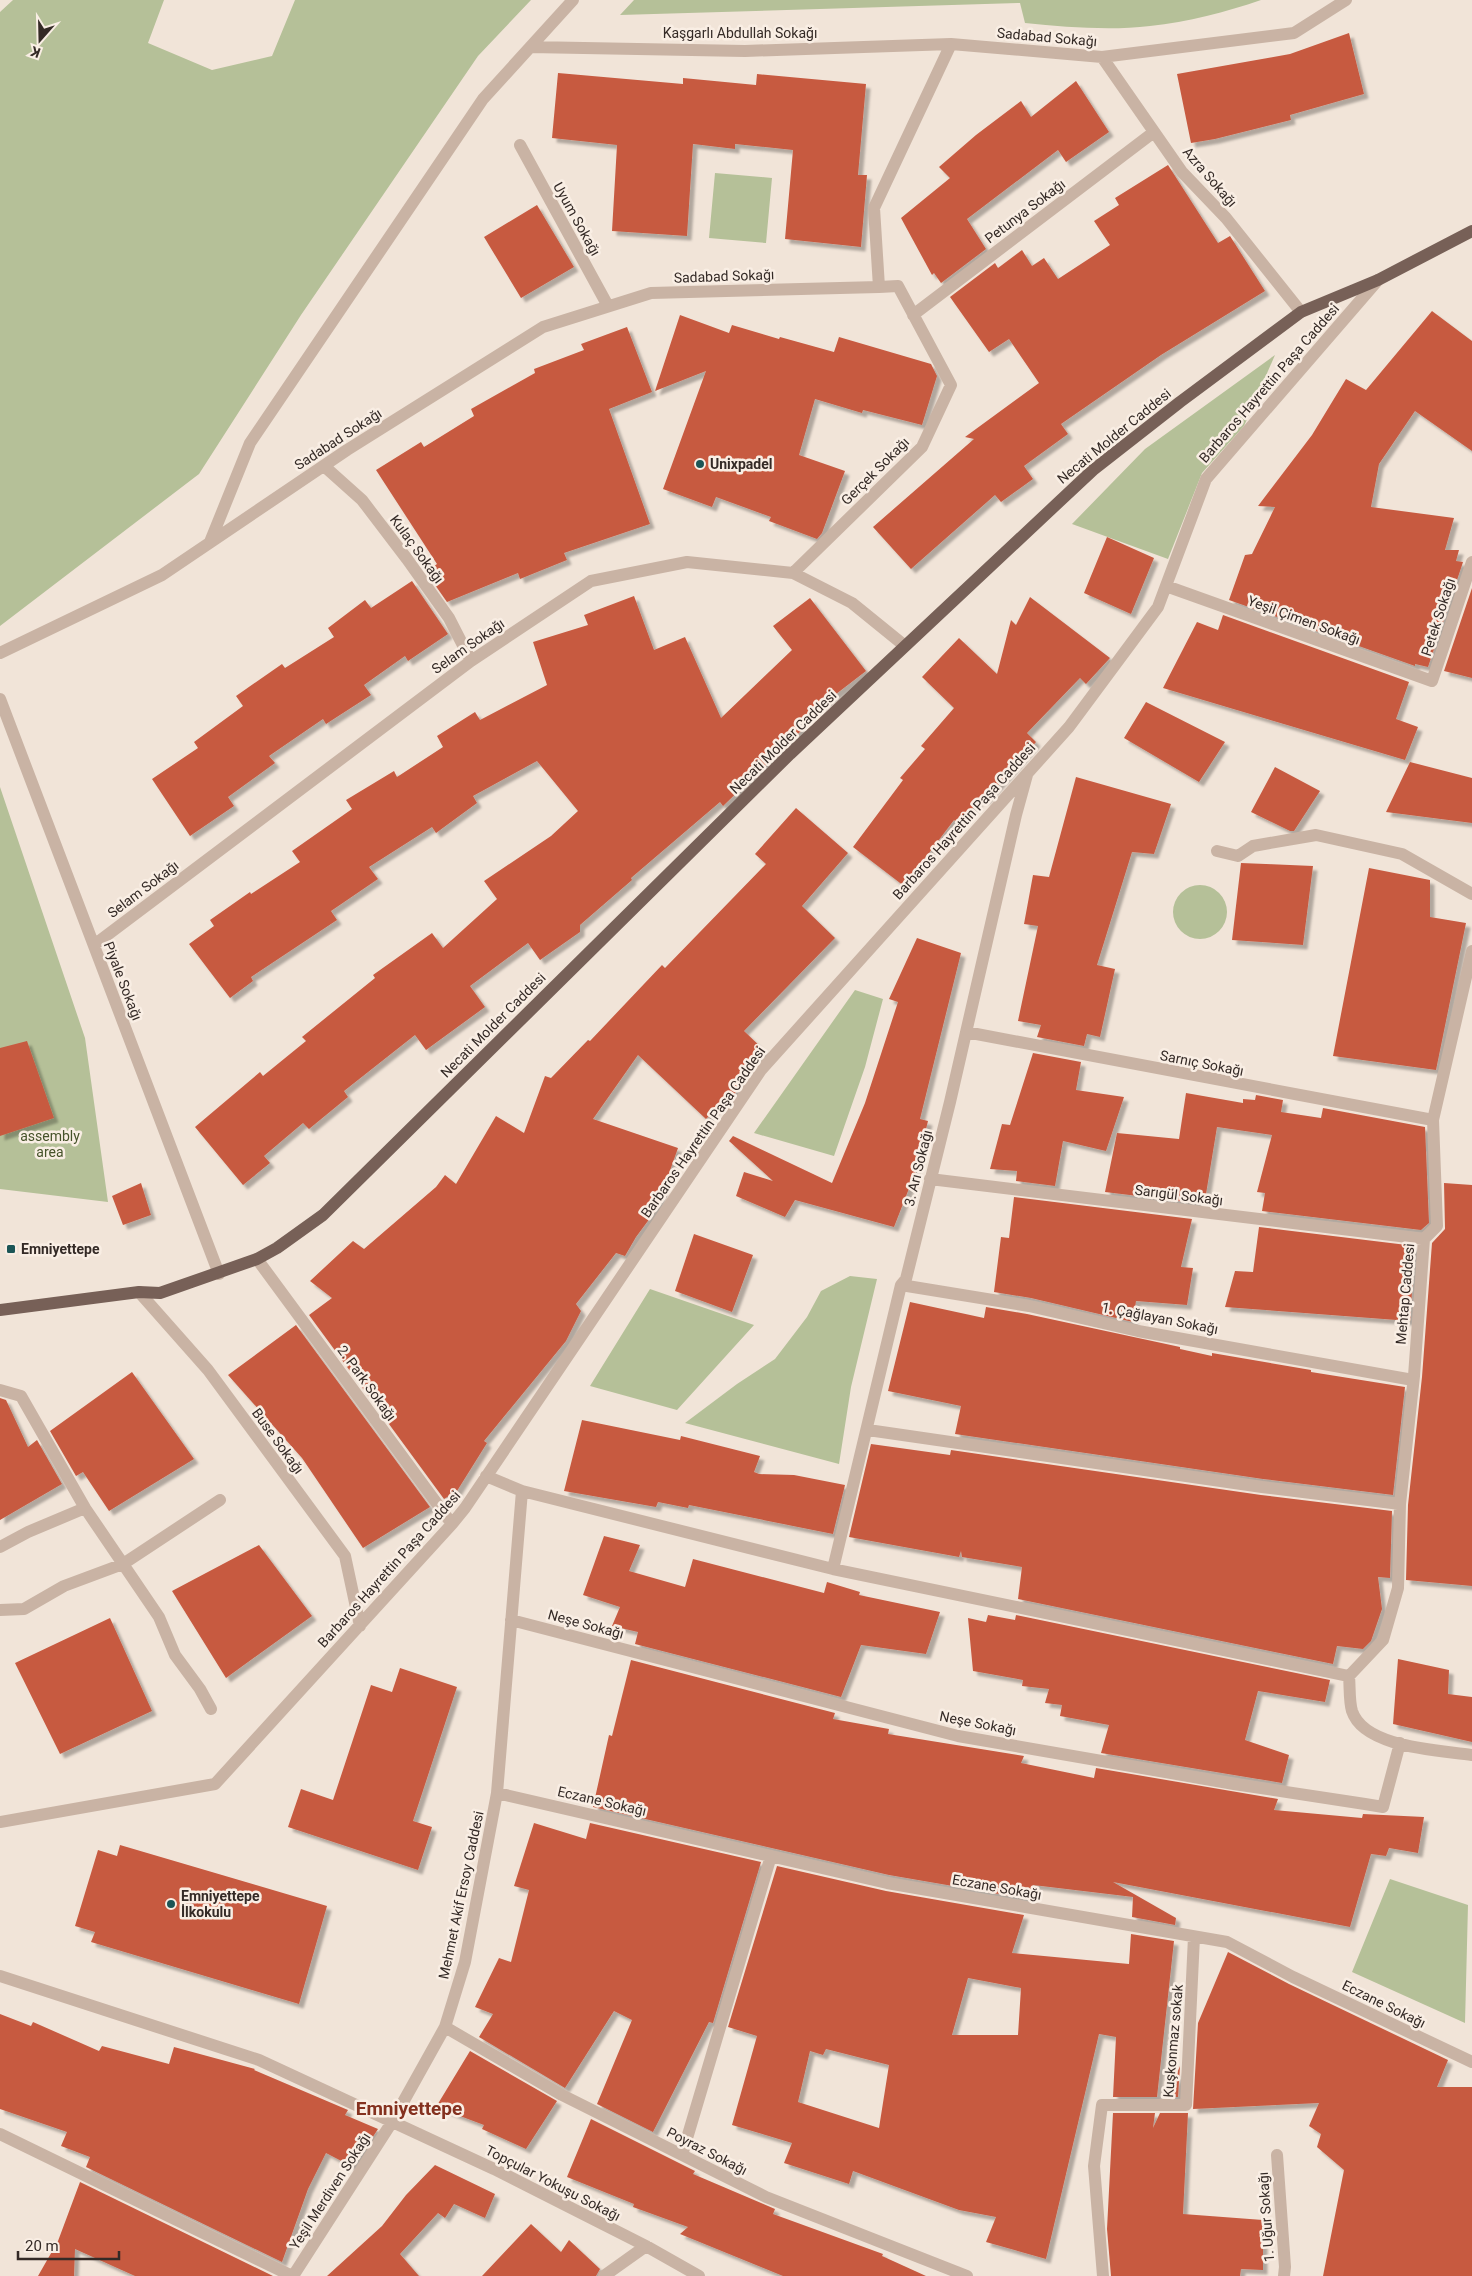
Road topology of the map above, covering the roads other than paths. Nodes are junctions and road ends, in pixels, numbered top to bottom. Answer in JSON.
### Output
{"nodes":[{"id":1,"x":573,"y":0,"type":"edge"},
{"id":2,"x":1346,"y":0,"type":"edge"},
{"id":3,"x":951,"y":44,"type":"junction"},
{"id":4,"x":530,"y":47,"type":"junction"},
{"id":5,"x":1102,"y":57,"type":"junction"},
{"id":6,"x":1154,"y":132,"type":"junction"},
{"id":7,"x":520,"y":145,"type":"dead end"},
{"id":8,"x":1472,"y":231,"type":"edge"},
{"id":9,"x":1378,"y":280,"type":"junction"},
{"id":10,"x":879,"y":287,"type":"junction"},
{"id":11,"x":608,"y":306,"type":"junction"},
{"id":12,"x":1301,"y":312,"type":"junction"},
{"id":13,"x":913,"y":315,"type":"junction"},
{"id":14,"x":324,"y":466,"type":"junction"},
{"id":15,"x":210,"y":542,"type":"junction"},
{"id":16,"x":1472,"y":562,"type":"edge"},
{"id":17,"x":793,"y":573,"type":"junction"},
{"id":18,"x":1166,"y":586,"type":"junction"},
{"id":19,"x":905,"y":646,"type":"junction"},
{"id":20,"x":0,"y":653,"type":"edge"},
{"id":21,"x":471,"y":661,"type":"junction"},
{"id":22,"x":1432,"y":681,"type":"joint"},
{"id":23,"x":0,"y":699,"type":"edge"},
{"id":24,"x":1028,"y":773,"type":"junction"},
{"id":25,"x":1217,"y":851,"type":"dead end"},
{"id":26,"x":1472,"y":894,"type":"edge"},
{"id":27,"x":94,"y":945,"type":"junction"},
{"id":28,"x":1472,"y":951,"type":"edge"},
{"id":29,"x":966,"y":1032,"type":"junction"},
{"id":30,"x":1433,"y":1120,"type":"junction"},
{"id":31,"x":930,"y":1180,"type":"junction"},
{"id":32,"x":1424,"y":1239,"type":"junction"},
{"id":33,"x":257,"y":1259,"type":"junction"},
{"id":34,"x":219,"y":1274,"type":"junction"},
{"id":35,"x":901,"y":1285,"type":"junction"},
{"id":36,"x":139,"y":1292,"type":"junction"},
{"id":37,"x":0,"y":1310,"type":"edge"},
{"id":38,"x":1413,"y":1380,"type":"junction"},
{"id":39,"x":0,"y":1390,"type":"edge"},
{"id":40,"x":868,"y":1430,"type":"junction"},
{"id":41,"x":486,"y":1476,"type":"junction"},
{"id":42,"x":522,"y":1491,"type":"junction"},
{"id":43,"x":220,"y":1500,"type":"dead end"},
{"id":44,"x":1400,"y":1504,"type":"junction"},
{"id":45,"x":85,"y":1508,"type":"junction"},
{"id":46,"x":452,"y":1524,"type":"junction"},
{"id":47,"x":0,"y":1547,"type":"edge"},
{"id":48,"x":123,"y":1564,"type":"junction"},
{"id":49,"x":833,"y":1569,"type":"junction"},
{"id":50,"x":0,"y":1610,"type":"edge"},
{"id":51,"x":511,"y":1620,"type":"junction"},
{"id":52,"x":360,"y":1626,"type":"junction"},
{"id":53,"x":1349,"y":1676,"type":"junction"},
{"id":54,"x":211,"y":1709,"type":"dead end"},
{"id":55,"x":1400,"y":1743,"type":"junction"},
{"id":56,"x":1472,"y":1755,"type":"edge"},
{"id":57,"x":497,"y":1793,"type":"junction"},
{"id":58,"x":0,"y":1822,"type":"edge"},
{"id":59,"x":771,"y":1856,"type":"junction"},
{"id":60,"x":1194,"y":1936,"type":"junction"},
{"id":61,"x":0,"y":1976,"type":"edge"},
{"id":62,"x":445,"y":2027,"type":"junction"},
{"id":63,"x":1472,"y":2062,"type":"edge"},
{"id":64,"x":392,"y":2122,"type":"junction"},
{"id":65,"x":0,"y":2134,"type":"edge"},
{"id":66,"x":682,"y":2155,"type":"junction"},
{"id":67,"x":1277,"y":2155,"type":"dead end"},
{"id":68,"x":646,"y":2246,"type":"junction"},
{"id":69,"x":293,"y":2276,"type":"edge"},
{"id":70,"x":604,"y":2276,"type":"edge"},
{"id":71,"x":699,"y":2276,"type":"edge"},
{"id":72,"x":967,"y":2276,"type":"edge"},
{"id":73,"x":1103,"y":2276,"type":"edge"},
{"id":74,"x":1284,"y":2276,"type":"edge"}],
"edges":[{"from":1,"to":4,"type":"street"},
{"from":2,"to":5,"type":"street","name":"Sadabad Sokağı"},
{"from":3,"to":4,"type":"street","name":"Kaşgarlı Abdullah Sokağı"},
{"from":3,"to":5,"type":"street","name":"Sadabad Sokağı"},
{"from":3,"to":10,"type":"street"},
{"from":4,"to":15,"type":"street"},
{"from":5,"to":6,"type":"street","name":"Azra Sokağı"},
{"from":6,"to":12,"type":"street","name":"Azra Sokağı"},
{"from":6,"to":13,"type":"street","name":"Petunya Sokağı"},
{"from":7,"to":11,"type":"street","name":"Uyum Sokağı"},
{"from":8,"to":9,"type":"main road","name":"Necati Molder Caddesi"},
{"from":9,"to":12,"type":"main road","name":"Necati Molder Caddesi"},
{"from":9,"to":18,"type":"street","name":"Barbaros Hayrettin Paşa Caddesi"},
{"from":10,"to":11,"type":"street","name":"Sadabad Sokağı"},
{"from":10,"to":13,"type":"street","name":"Gerçek Sokağı"},
{"from":11,"to":14,"type":"street","name":"Sadabad Sokağı"},
{"from":12,"to":19,"type":"main road","name":"Necati Molder Caddesi"},
{"from":13,"to":17,"type":"street","name":"Gerçek Sokağı"},
{"from":14,"to":15,"type":"street","name":"Sadabad Sokağı"},
{"from":14,"to":21,"type":"street","name":"Kulaç Sokağı"},
{"from":15,"to":20,"type":"street","name":"Sadabad Sokağı"},
{"from":16,"to":22,"type":"street","name":"Petek Sokağı"},
{"from":17,"to":19,"type":"street","name":"Selam Sokağı"},
{"from":17,"to":21,"type":"street","name":"Selam Sokağı"},
{"from":18,"to":22,"type":"street","name":"Yeşil Çimen Sokağı"},
{"from":18,"to":24,"type":"street","name":"Barbaros Hayrettin Paşa Caddesi"},
{"from":19,"to":33,"type":"main road","name":"Necati Molder Caddesi"},
{"from":21,"to":27,"type":"street","name":"Selam Sokağı"},
{"from":23,"to":27,"type":"street","name":"Piyale Sokağı"},
{"from":24,"to":29,"type":"street","name":"3. Arı Sokağı"},
{"from":24,"to":41,"type":"street","name":"Barbaros Hayrettin Paşa Caddesi"},
{"from":25,"to":26,"type":"street"},
{"from":27,"to":34,"type":"street","name":"Piyale Sokağı"},
{"from":28,"to":30,"type":"street","name":"Mehtap Caddesi"},
{"from":29,"to":30,"type":"street","name":"Sarnıç Sokağı"},
{"from":29,"to":31,"type":"street","name":"3. Arı Sokağı"},
{"from":30,"to":32,"type":"street","name":"Mehtap Caddesi"},
{"from":31,"to":32,"type":"street","name":"Sarıgül Sokağı"},
{"from":31,"to":35,"type":"street","name":"3. Arı Sokağı"},
{"from":32,"to":38,"type":"street","name":"Mehtap Caddesi"},
{"from":33,"to":34,"type":"main road","name":"Necati Molder Caddesi"},
{"from":33,"to":46,"type":"street","name":"2. Park Sokağı"},
{"from":34,"to":36,"type":"main road","name":"Necati Molder Caddesi"},
{"from":35,"to":38,"type":"street","name":"1. Çağlayan Sokağı"},
{"from":35,"to":40,"type":"street","name":"3. Arı Sokağı"},
{"from":36,"to":37,"type":"main road","name":"Necati Molder Caddesi"},
{"from":36,"to":52,"type":"street","name":"Buse Sokağı"},
{"from":38,"to":44,"type":"street","name":"Mehtap Caddesi"},
{"from":39,"to":45,"type":"street"},
{"from":40,"to":44,"type":"street"},
{"from":40,"to":49,"type":"street","name":"3. Arı Sokağı"},
{"from":41,"to":42,"type":"street"},
{"from":41,"to":46,"type":"street","name":"Barbaros Hayrettin Paşa Caddesi"},
{"from":42,"to":49,"type":"street"},
{"from":42,"to":51,"type":"street","name":"Mehmet Akif Ersoy Caddesi"},
{"from":43,"to":48,"type":"street"},
{"from":44,"to":53,"type":"street","name":"Mehtap Caddesi"},
{"from":45,"to":47,"type":"street"},
{"from":45,"to":48,"type":"street"},
{"from":46,"to":52,"type":"street","name":"Barbaros Hayrettin Paşa Caddesi"},
{"from":48,"to":50,"type":"street"},
{"from":48,"to":54,"type":"street"},
{"from":49,"to":53,"type":"street"},
{"from":51,"to":55,"type":"street","name":"Neşe Sokağı"},
{"from":51,"to":57,"type":"street","name":"Mehmet Akif Ersoy Caddesi"},
{"from":52,"to":58,"type":"street","name":"Barbaros Hayrettin Paşa Caddesi"},
{"from":53,"to":55,"type":"street"},
{"from":55,"to":56,"type":"street"},
{"from":57,"to":59,"type":"street","name":"Eczane Sokağı"},
{"from":57,"to":62,"type":"street","name":"Mehmet Akif Ersoy Caddesi"},
{"from":59,"to":60,"type":"street","name":"Eczane Sokağı"},
{"from":59,"to":66,"type":"street"},
{"from":60,"to":63,"type":"street","name":"Eczane Sokağı"},
{"from":60,"to":73,"type":"street","name":"Kuşkonmaz sokak"},
{"from":61,"to":64,"type":"street"},
{"from":62,"to":64,"type":"street","name":"Mehmet Akif Ersoy Caddesi"},
{"from":62,"to":66,"type":"street","name":"Poyraz Sokağı"},
{"from":64,"to":68,"type":"street","name":"Topçular Yokuşu Sokağı"},
{"from":64,"to":69,"type":"street","name":"Yeşil Merdiven Sokağı"},
{"from":65,"to":69,"type":"street"},
{"from":66,"to":72,"type":"street","name":"Poyraz Sokağı"},
{"from":67,"to":74,"type":"street","name":"1. Uğur Sokağı"},
{"from":68,"to":70,"type":"street"},
{"from":68,"to":71,"type":"street","name":"Topçular Yokuşu Sokağı"}]}
